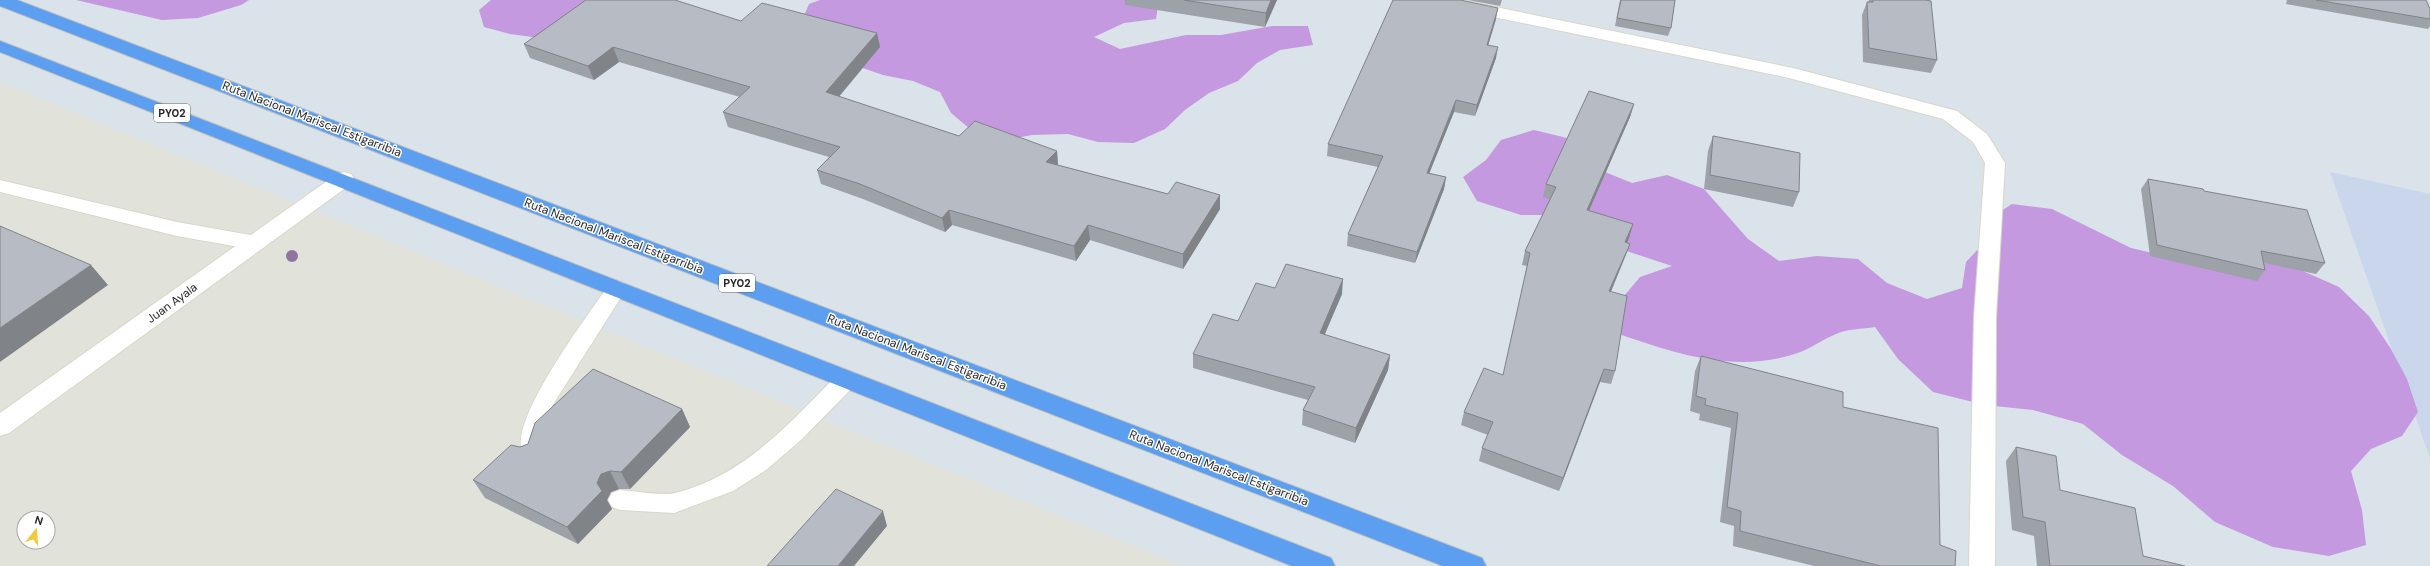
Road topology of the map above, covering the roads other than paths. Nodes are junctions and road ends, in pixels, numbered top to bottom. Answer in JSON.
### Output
{"nodes":[{"id":1,"x":1,"y":0,"type":"edge"},
{"id":2,"x":1435,"y":0,"type":"edge"},
{"id":3,"x":0,"y":46,"type":"edge"},
{"id":4,"x":344,"y":180,"type":"junction"},
{"id":5,"x":0,"y":186,"type":"edge"},
{"id":6,"x":256,"y":243,"type":"junction"},
{"id":7,"x":617,"y":288,"type":"junction"},
{"id":8,"x":847,"y":379,"type":"junction"},
{"id":9,"x":0,"y":426,"type":"edge"},
{"id":10,"x":530,"y":455,"type":"edge"},
{"id":11,"x":620,"y":500,"type":"dead end"},
{"id":12,"x":1322,"y":566,"type":"edge"},
{"id":13,"x":1473,"y":566,"type":"edge"},
{"id":14,"x":1982,"y":566,"type":"edge"}],
"edges":[{"from":1,"to":13,"type":"highway","name":"Ruta Nacional Mariscal Estigarribia","number":"PY02"},
{"from":2,"to":14,"type":"street"},
{"from":3,"to":4,"type":"highway","number":"PY02"},
{"from":4,"to":6,"type":"street","name":"Juan Ayala"},
{"from":4,"to":7,"type":"highway","number":"PY02"},
{"from":5,"to":6,"type":"lane"},
{"from":6,"to":9,"type":"street","name":"Juan Ayala"},
{"from":7,"to":8,"type":"highway","number":"PY02"},
{"from":7,"to":10,"type":"lane"},
{"from":8,"to":11,"type":"lane"},
{"from":8,"to":12,"type":"highway","number":"PY02"}]}
